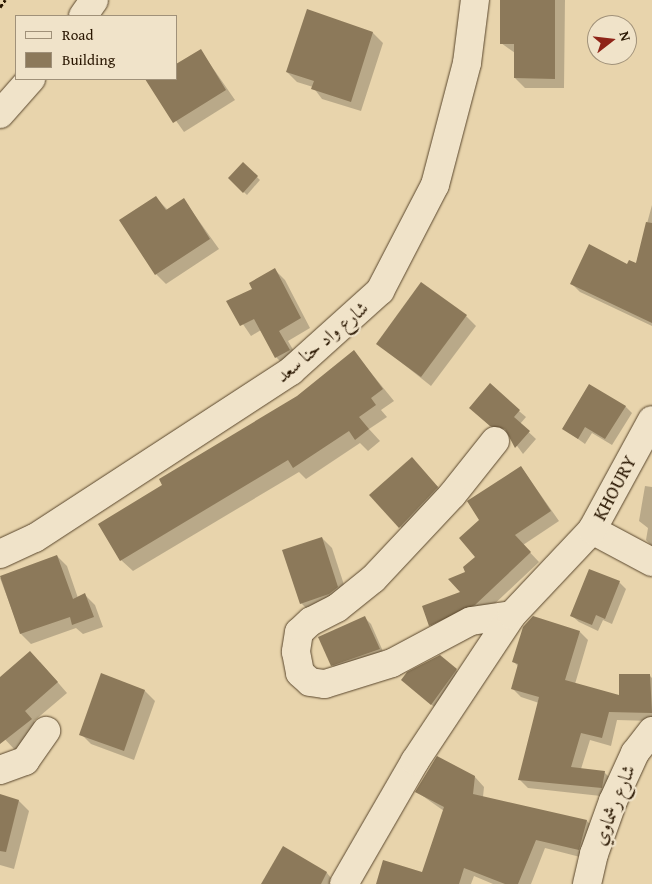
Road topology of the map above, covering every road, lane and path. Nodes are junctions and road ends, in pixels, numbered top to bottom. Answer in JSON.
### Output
{"nodes":[{"id":1,"x":5,"y":0,"type":"edge"},
{"id":2,"x":94,"y":0,"type":"edge"},
{"id":3,"x":475,"y":0,"type":"edge"},
{"id":4,"x":0,"y":7,"type":"edge"},
{"id":5,"x":84,"y":15,"type":"edge"},
{"id":6,"x":30,"y":80,"type":"edge"},
{"id":7,"x":0,"y":114,"type":"edge"},
{"id":8,"x":652,"y":420,"type":"edge"},
{"id":9,"x":496,"y":441,"type":"dead end"},
{"id":10,"x":592,"y":530,"type":"junction"},
{"id":11,"x":0,"y":554,"type":"edge"},
{"id":12,"x":652,"y":562,"type":"edge"},
{"id":13,"x":512,"y":616,"type":"junction"},
{"id":14,"x":46,"y":731,"type":"dead end"},
{"id":15,"x":652,"y":731,"type":"edge"},
{"id":16,"x":0,"y":770,"type":"edge"},
{"id":17,"x":344,"y":884,"type":"edge"},
{"id":18,"x":587,"y":884,"type":"edge"}],
"edges":[{"from":1,"to":4,"type":"path"},
{"from":2,"to":5,"type":"street"},
{"from":3,"to":11,"type":"street","name":"شارع واد حنا سعد"},
{"from":6,"to":7,"type":"street"},
{"from":8,"to":10,"type":"street","name":"KHOURY"},
{"from":9,"to":13,"type":"street"},
{"from":10,"to":12,"type":"street"},
{"from":10,"to":13,"type":"street","name":"KHOURY"},
{"from":13,"to":17,"type":"street","name":"KHOURY"},
{"from":14,"to":16,"type":"street"},
{"from":15,"to":18,"type":"street","name":"شارع رشماوي"}]}
